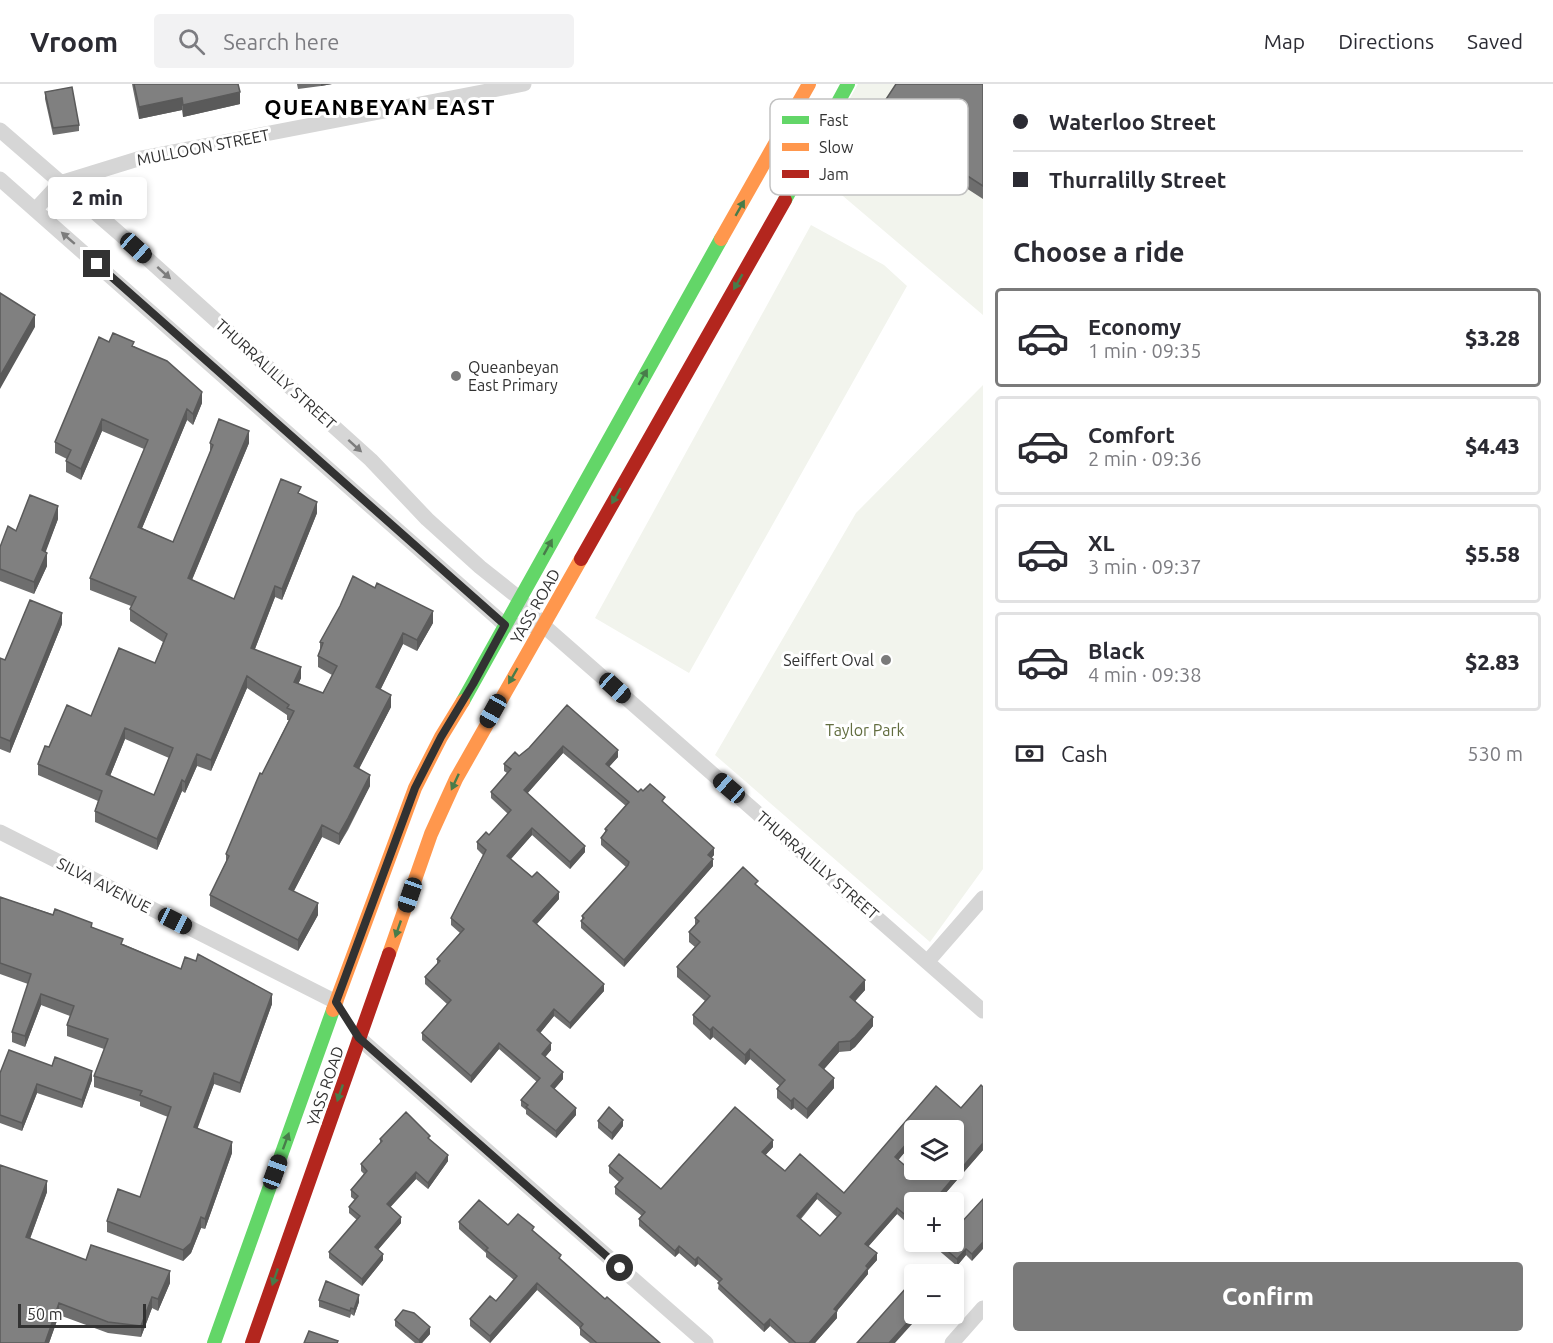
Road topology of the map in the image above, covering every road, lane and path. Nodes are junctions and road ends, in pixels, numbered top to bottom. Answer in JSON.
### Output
{"nodes":[{"id":1,"x":524,"y":84,"type":"edge"},
{"id":2,"x":809,"y":84,"type":"edge"},
{"id":3,"x":848,"y":84,"type":"edge"},
{"id":4,"x":805,"y":99,"type":"edge"},
{"id":5,"x":835,"y":99,"type":"edge"},
{"id":6,"x":0,"y":130,"type":"edge"},
{"id":7,"x":0,"y":179,"type":"edge"},
{"id":8,"x":60,"y":183,"type":"junction"},
{"id":9,"x":770,"y":187,"type":"edge"},
{"id":10,"x":770,"y":195,"type":"edge"},
{"id":11,"x":35,"y":210,"type":"junction"},
{"id":12,"x":519,"y":598,"type":"junction"},
{"id":13,"x":505,"y":625,"type":"junction"},
{"id":14,"x":544,"y":626,"type":"junction"},
{"id":15,"x":0,"y":832,"type":"edge"},
{"id":16,"x":983,"y":898,"type":"edge"},
{"id":17,"x":928,"y":961,"type":"junction"},
{"id":18,"x":336,"y":1002,"type":"junction"},
{"id":19,"x":983,"y":1011,"type":"edge"},
{"id":20,"x":359,"y":1038,"type":"junction"},
{"id":21,"x":983,"y":1308,"type":"edge"},
{"id":22,"x":214,"y":1343,"type":"edge"},
{"id":23,"x":252,"y":1343,"type":"edge"},
{"id":24,"x":706,"y":1343,"type":"edge"},
{"id":25,"x":952,"y":1343,"type":"edge"}],
"edges":[{"from":1,"to":8,"type":"street","name":"MULLOON STREET"},
{"from":2,"to":4,"type":"main road","name":"YASS ROAD"},
{"from":3,"to":5,"type":"main road","name":"YASS ROAD"},
{"from":6,"to":8,"type":"street","name":"THURRALILLY STREET"},
{"from":7,"to":11,"type":"street"},
{"from":8,"to":11,"type":"street"},
{"from":8,"to":12,"type":"street","name":"THURRALILLY STREET","one_way":true},
{"from":12,"to":9,"type":"main road","name":"YASS ROAD","one_way":true},
{"from":10,"to":14,"type":"main road","name":"YASS ROAD","one_way":true},
{"from":13,"to":11,"type":"street","one_way":true},
{"from":12,"to":13,"type":"main road","name":"YASS ROAD"},
{"from":12,"to":14,"type":"street","name":"THURRALILLY STREET"},
{"from":13,"to":14,"type":"street"},
{"from":13,"to":18,"type":"main road","name":"YASS ROAD"},
{"from":14,"to":17,"type":"street","name":"THURRALILLY STREET"},
{"from":14,"to":20,"type":"main road","name":"YASS ROAD","one_way":true},
{"from":15,"to":18,"type":"street","name":"SILVA AVENUE"},
{"from":16,"to":17,"type":"street"},
{"from":17,"to":19,"type":"street","name":"THURRALILLY STREET"},
{"from":18,"to":20,"type":"main road"},
{"from":22,"to":18,"type":"main road","name":"YASS ROAD","one_way":true},
{"from":20,"to":23,"type":"main road","name":"YASS ROAD","one_way":true},
{"from":20,"to":24,"type":"street"},
{"from":21,"to":25,"type":"street"}]}
